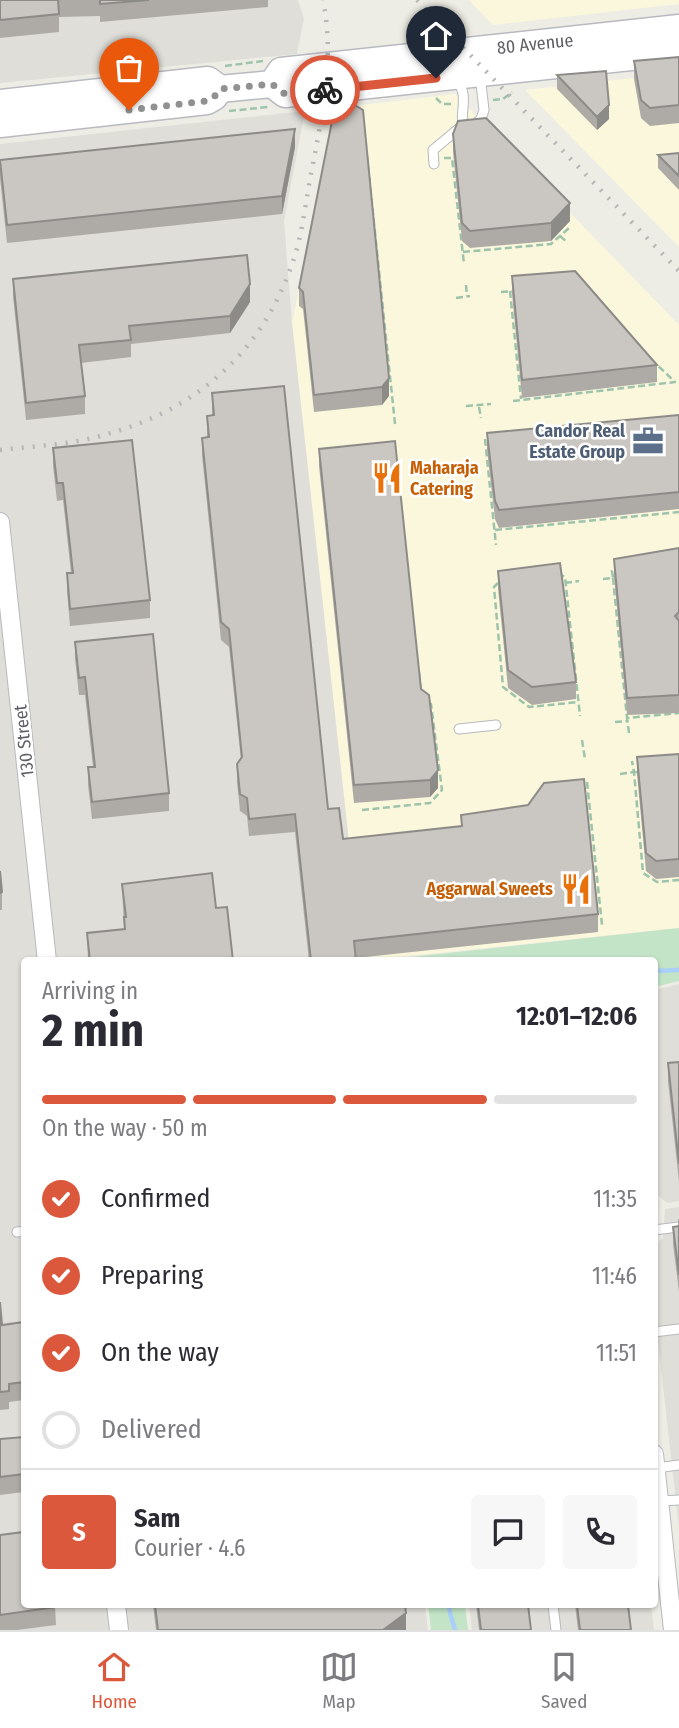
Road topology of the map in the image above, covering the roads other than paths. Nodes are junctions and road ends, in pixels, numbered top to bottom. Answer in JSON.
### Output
{"nodes":[{"id":1,"x":669,"y":29,"type":"edge"},
{"id":2,"x":679,"y":52,"type":"edge"},
{"id":3,"x":608,"y":60,"type":"junction"},
{"id":4,"x":453,"y":64,"type":"junction"},
{"id":5,"x":480,"y":73,"type":"junction"},
{"id":6,"x":220,"y":89,"type":"junction"},
{"id":7,"x":0,"y":103,"type":"edge"},
{"id":8,"x":0,"y":124,"type":"edge"},
{"id":9,"x":463,"y":125,"type":"junction"},
{"id":10,"x":434,"y":164,"type":"dead end"},
{"id":11,"x":0,"y":522,"type":"edge"},
{"id":12,"x":496,"y":725,"type":"dead end"},
{"id":13,"x":460,"y":729,"type":"dead end"},
{"id":14,"x":47,"y":957,"type":"edge"},
{"id":15,"x":679,"y":1227,"type":"edge"},
{"id":16,"x":658,"y":1230,"type":"edge"},
{"id":17,"x":679,"y":1329,"type":"edge"},
{"id":18,"x":658,"y":1332,"type":"edge"},
{"id":19,"x":658,"y":1462,"type":"edge"},
{"id":20,"x":679,"y":1465,"type":"edge"},
{"id":21,"x":658,"y":1485,"type":"edge"},
{"id":22,"x":679,"y":1500,"type":"edge"},
{"id":23,"x":660,"y":1501,"type":"junction"},
{"id":24,"x":659,"y":1543,"type":"edge"},
{"id":25,"x":674,"y":1582,"type":"edge"},
{"id":26,"x":116,"y":1608,"type":"edge"},
{"id":27,"x":553,"y":1608,"type":"edge"},
{"id":28,"x":119,"y":1630,"type":"edge"},
{"id":29,"x":556,"y":1630,"type":"edge"},
{"id":30,"x":673,"y":1630,"type":"edge"}],
"edges":[{"from":1,"to":3,"type":"main road"},
{"from":1,"to":4,"type":"main road","name":"80 Avenue"},
{"from":2,"to":3,"type":"main road","name":"80 Avenue"},
{"from":3,"to":5,"type":"main road","name":"80 Avenue"},
{"from":4,"to":5,"type":"main road","name":"80 Avenue"},
{"from":4,"to":6,"type":"main road","name":"80 Avenue"},
{"from":4,"to":9,"type":"lane"},
{"from":5,"to":9,"type":"lane"},
{"from":6,"to":7,"type":"main road","name":"80 Avenue"},
{"from":6,"to":8,"type":"main road","name":"80 Avenue"},
{"from":9,"to":10,"type":"lane"},
{"from":11,"to":14,"type":"street","name":"130 Street"},
{"from":12,"to":13,"type":"lane"},
{"from":15,"to":16,"type":"lane"},
{"from":17,"to":18,"type":"lane"},
{"from":19,"to":20,"type":"lane"},
{"from":21,"to":23,"type":"street"},
{"from":22,"to":23,"type":"lane"},
{"from":23,"to":24,"type":"street"},
{"from":24,"to":25,"type":"street"},
{"from":25,"to":30,"type":"street"},
{"from":26,"to":28,"type":"street"},
{"from":27,"to":29,"type":"lane"}]}
